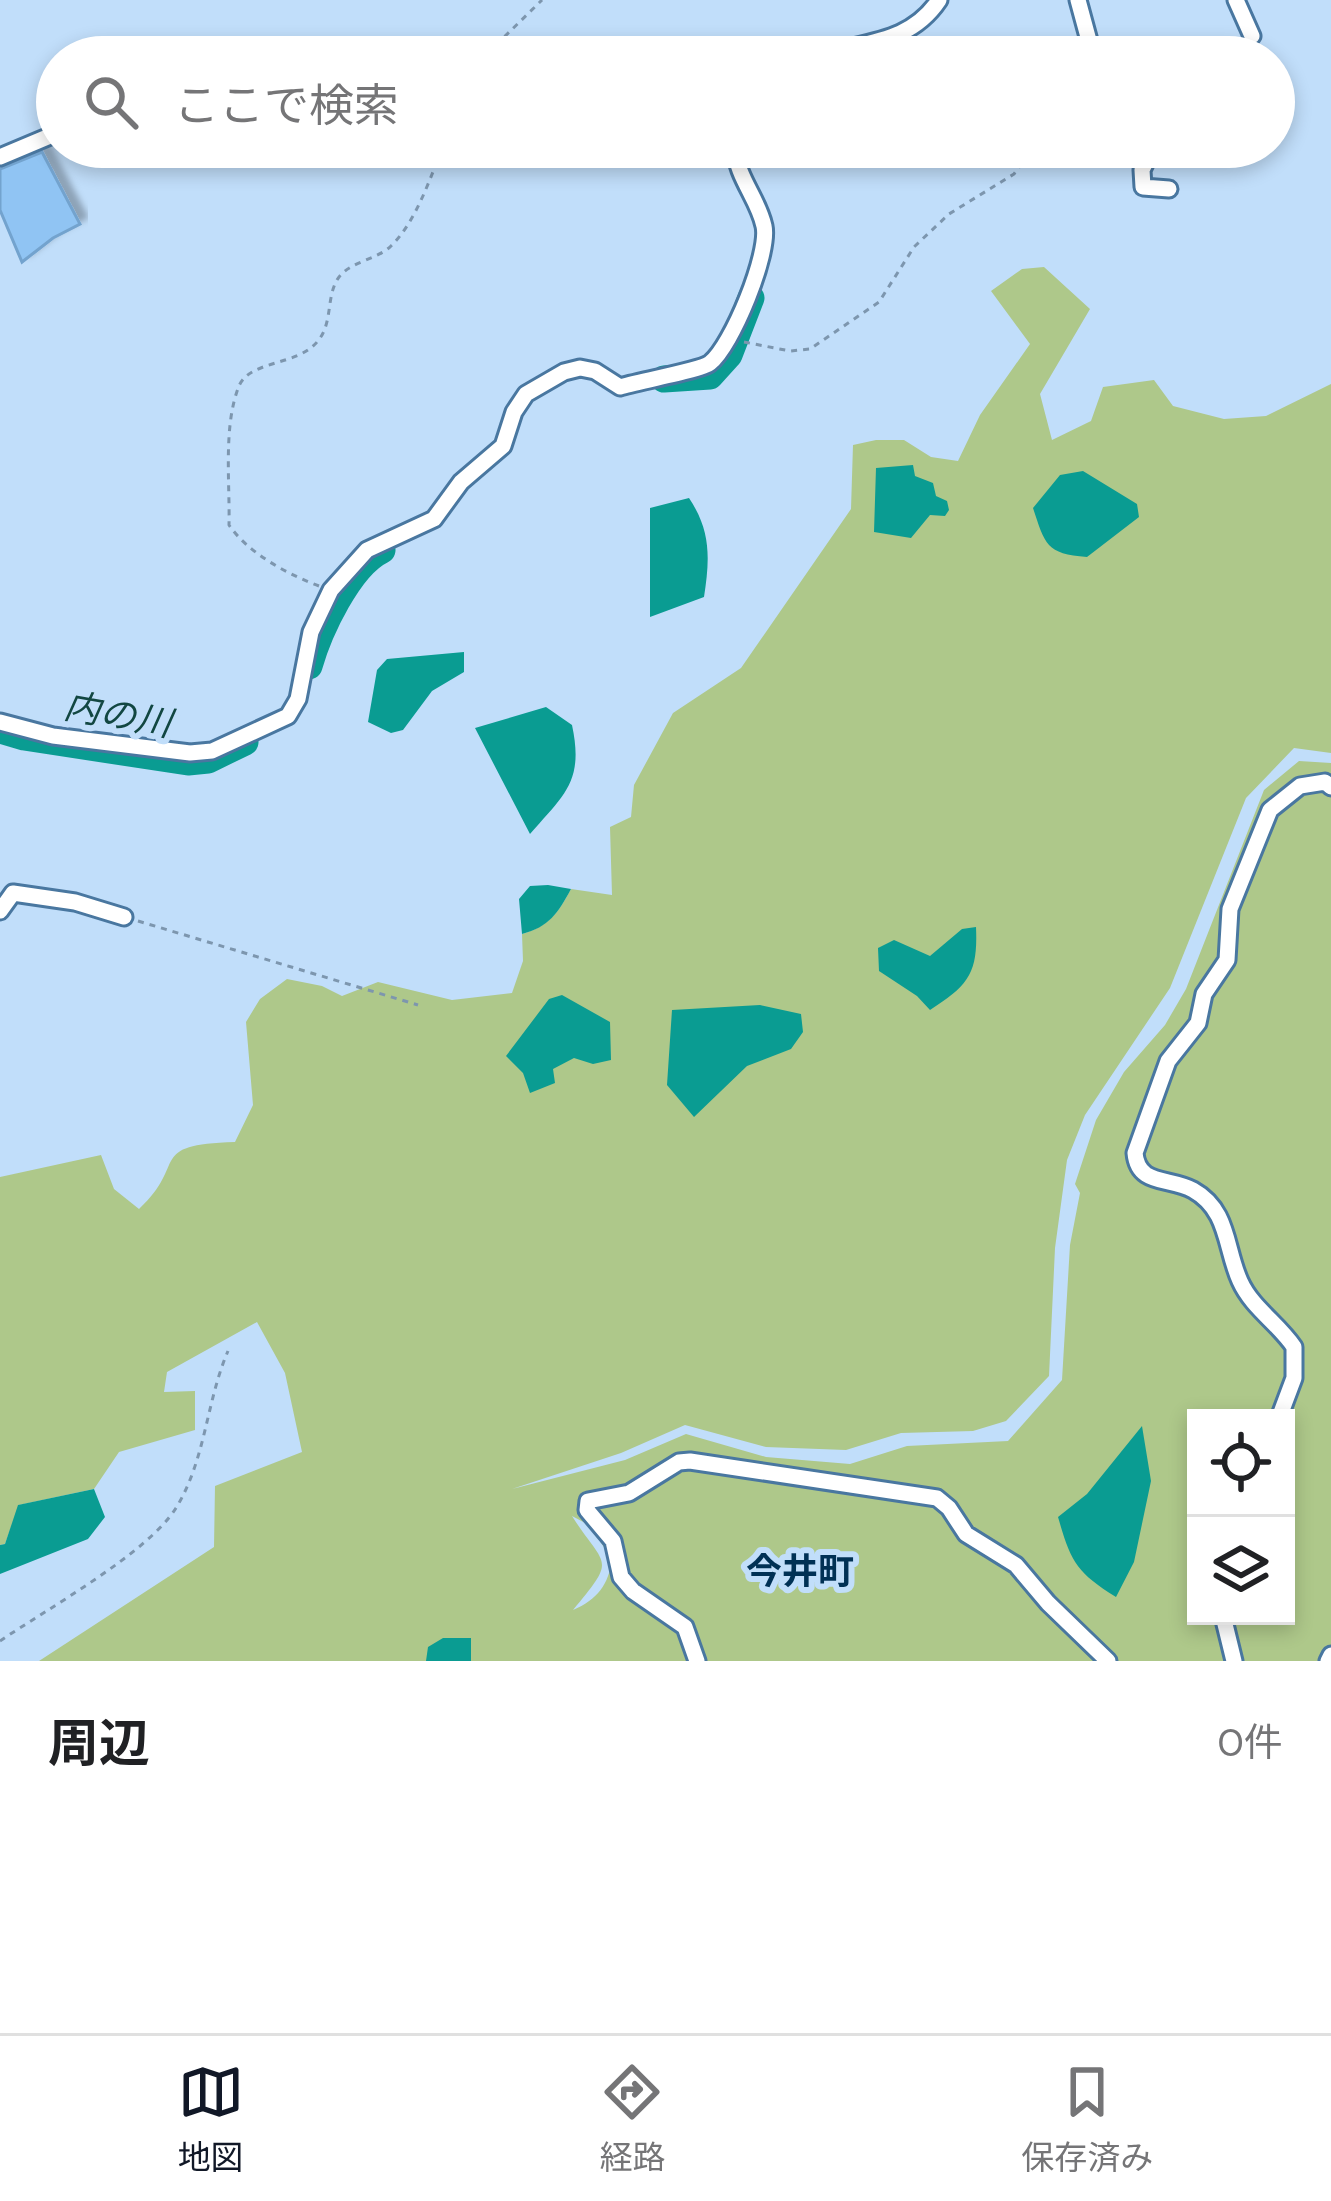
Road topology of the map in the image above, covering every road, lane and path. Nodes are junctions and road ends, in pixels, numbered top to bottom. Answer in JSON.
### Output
{"nodes":[{"id":1,"x":542,"y":0,"type":"edge"},
{"id":2,"x":939,"y":0,"type":"edge"},
{"id":3,"x":1078,"y":0,"type":"edge"},
{"id":4,"x":1236,"y":0,"type":"edge"},
{"id":5,"x":506,"y":36,"type":"edge"},
{"id":6,"x":900,"y":36,"type":"edge"},
{"id":7,"x":1088,"y":36,"type":"edge"},
{"id":8,"x":1252,"y":36,"type":"dead end"},
{"id":9,"x":36,"y":142,"type":"edge"},
{"id":10,"x":0,"y":157,"type":"edge"},
{"id":11,"x":434,"y":168,"type":"edge"},
{"id":12,"x":738,"y":168,"type":"edge"},
{"id":13,"x":1018,"y":168,"type":"edge"},
{"id":14,"x":1143,"y":168,"type":"edge"},
{"id":15,"x":1169,"y":189,"type":"dead end"},
{"id":16,"x":749,"y":342,"type":"dead end"},
{"id":17,"x":332,"y":590,"type":"junction"},
{"id":18,"x":0,"y":722,"type":"edge"},
{"id":19,"x":1331,"y":787,"type":"edge"},
{"id":20,"x":0,"y":911,"type":"edge"},
{"id":21,"x":124,"y":917,"type":"joint"},
{"id":22,"x":418,"y":1005,"type":"dead end"},
{"id":23,"x":228,"y":1351,"type":"dead end"},
{"id":24,"x":1282,"y":1409,"type":"edge"},
{"id":25,"x":1225,"y":1625,"type":"edge"},
{"id":26,"x":0,"y":1641,"type":"edge"},
{"id":27,"x":697,"y":1661,"type":"edge"},
{"id":28,"x":1108,"y":1661,"type":"edge"},
{"id":29,"x":1234,"y":1661,"type":"edge"}],
"edges":[{"from":1,"to":5,"type":"path"},
{"from":2,"to":6,"type":"street"},
{"from":3,"to":7,"type":"street"},
{"from":4,"to":8,"type":"street"},
{"from":9,"to":10,"type":"street"},
{"from":11,"to":17,"type":"path"},
{"from":12,"to":17,"type":"street"},
{"from":13,"to":16,"type":"path"},
{"from":14,"to":15,"type":"street"},
{"from":17,"to":18,"type":"street"},
{"from":19,"to":24,"type":"street"},
{"from":20,"to":21,"type":"street"},
{"from":21,"to":22,"type":"path"},
{"from":23,"to":26,"type":"path"},
{"from":25,"to":29,"type":"street"},
{"from":27,"to":28,"type":"street"}]}
